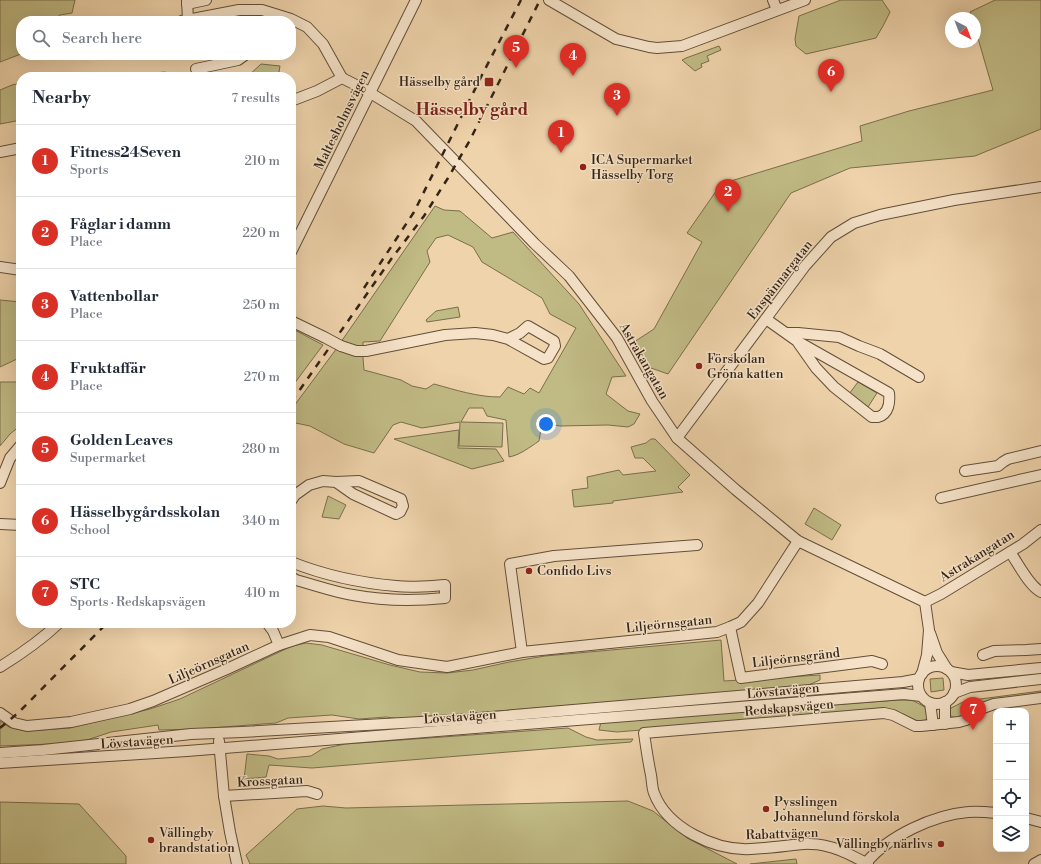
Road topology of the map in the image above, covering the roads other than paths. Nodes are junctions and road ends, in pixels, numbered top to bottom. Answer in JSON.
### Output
{"nodes":[{"id":1,"x":206,"y":0,"type":"edge"},
{"id":2,"x":416,"y":0,"type":"edge"},
{"id":3,"x":549,"y":0,"type":"edge"},
{"id":4,"x":773,"y":0,"type":"edge"},
{"id":5,"x":805,"y":0,"type":"edge"},
{"id":6,"x":187,"y":2,"type":"edge"},
{"id":7,"x":777,"y":10,"type":"junction"},
{"id":8,"x":185,"y":16,"type":"edge"},
{"id":9,"x":207,"y":16,"type":"edge"},
{"id":10,"x":279,"y":16,"type":"edge"},
{"id":11,"x":296,"y":22,"type":"edge"},
{"id":12,"x":238,"y":60,"type":"edge"},
{"id":13,"x":196,"y":69,"type":"dead end"},
{"id":14,"x":342,"y":78,"type":"junction"},
{"id":15,"x":370,"y":93,"type":"junction"},
{"id":16,"x":296,"y":100,"type":"edge"},
{"id":17,"x":16,"y":149,"type":"edge"},
{"id":18,"x":0,"y":152,"type":"edge"},
{"id":19,"x":1041,"y":187,"type":"edge"},
{"id":20,"x":296,"y":242,"type":"edge"},
{"id":21,"x":0,"y":267,"type":"edge"},
{"id":22,"x":16,"y":269,"type":"edge"},
{"id":23,"x":766,"y":319,"type":"junction"},
{"id":24,"x":296,"y":323,"type":"edge"},
{"id":25,"x":787,"y":333,"type":"junction"},
{"id":26,"x":508,"y":339,"type":"dead end"},
{"id":27,"x":797,"y":342,"type":"junction"},
{"id":28,"x":919,"y":377,"type":"dead end"},
{"id":29,"x":677,"y":438,"type":"junction"},
{"id":30,"x":16,"y":451,"type":"edge"},
{"id":31,"x":1041,"y":451,"type":"edge"},
{"id":32,"x":998,"y":466,"type":"junction"},
{"id":33,"x":965,"y":471,"type":"dead end"},
{"id":34,"x":1041,"y":475,"type":"edge"},
{"id":35,"x":336,"y":482,"type":"junction"},
{"id":36,"x":0,"y":483,"type":"edge"},
{"id":37,"x":1007,"y":483,"type":"junction"},
{"id":38,"x":296,"y":494,"type":"edge"},
{"id":39,"x":941,"y":498,"type":"dead end"},
{"id":40,"x":0,"y":524,"type":"edge"},
{"id":41,"x":16,"y":524,"type":"edge"},
{"id":42,"x":1041,"y":530,"type":"edge"},
{"id":43,"x":798,"y":541,"type":"junction"},
{"id":44,"x":696,"y":545,"type":"dead end"},
{"id":45,"x":1010,"y":552,"type":"junction"},
{"id":46,"x":296,"y":564,"type":"edge"},
{"id":47,"x":296,"y":580,"type":"edge"},
{"id":48,"x":1041,"y":592,"type":"edge"},
{"id":49,"x":926,"y":602,"type":"junction"},
{"id":50,"x":730,"y":627,"type":"junction"},
{"id":51,"x":54,"y":628,"type":"edge"},
{"id":52,"x":271,"y":628,"type":"edge"},
{"id":53,"x":929,"y":630,"type":"junction"},
{"id":54,"x":279,"y":645,"type":"junction"},
{"id":55,"x":1041,"y":649,"type":"edge"},
{"id":56,"x":522,"y":652,"type":"junction"},
{"id":57,"x":983,"y":655,"type":"dead end"},
{"id":58,"x":882,"y":664,"type":"dead end"},
{"id":59,"x":0,"y":667,"type":"edge"},
{"id":60,"x":1041,"y":668,"type":"edge"},
{"id":61,"x":949,"y":671,"type":"junction"},
{"id":62,"x":920,"y":676,"type":"junction"},
{"id":63,"x":1041,"y":679,"type":"edge"},
{"id":64,"x":954,"y":693,"type":"junction"},
{"id":65,"x":921,"y":696,"type":"junction"},
{"id":66,"x":1041,"y":698,"type":"edge"},
{"id":67,"x":945,"y":702,"type":"junction"},
{"id":68,"x":930,"y":703,"type":"junction"},
{"id":69,"x":0,"y":713,"type":"edge"},
{"id":70,"x":944,"y":724,"type":"junction"},
{"id":71,"x":933,"y":725,"type":"junction"},
{"id":72,"x":219,"y":733,"type":"junction"},
{"id":73,"x":644,"y":733,"type":"joint"},
{"id":74,"x":220,"y":748,"type":"junction"},
{"id":75,"x":0,"y":753,"type":"edge"},
{"id":76,"x":0,"y":763,"type":"edge"},
{"id":77,"x":317,"y":794,"type":"dead end"},
{"id":78,"x":224,"y":796,"type":"junction"},
{"id":79,"x":993,"y":813,"type":"edge"},
{"id":80,"x":1029,"y":819,"type":"edge"},
{"id":81,"x":1041,"y":822,"type":"edge"},
{"id":82,"x":1041,"y":860,"type":"edge"},
{"id":83,"x":237,"y":864,"type":"edge"},
{"id":84,"x":867,"y":864,"type":"edge"},
{"id":85,"x":1034,"y":864,"type":"edge"}],
"edges":[{"from":1,"to":6,"type":"street"},
{"from":2,"to":15,"type":"street","name":"Maltesholmsvägen"},
{"from":3,"to":7,"type":"street"},
{"from":4,"to":7,"type":"street"},
{"from":5,"to":7,"type":"street"},
{"from":6,"to":8,"type":"street"},
{"from":9,"to":10,"type":"street"},
{"from":11,"to":14,"type":"street"},
{"from":12,"to":13,"type":"street"},
{"from":14,"to":15,"type":"street","name":"Astrakangatan"},
{"from":14,"to":16,"type":"street"},
{"from":15,"to":20,"type":"street","name":"Maltesholmsvägen"},
{"from":15,"to":29,"type":"street","name":"Astrakangatan"},
{"from":17,"to":18,"type":"street"},
{"from":19,"to":23,"type":"street","name":"Enspännargatan"},
{"from":21,"to":22,"type":"street"},
{"from":23,"to":25,"type":"street"},
{"from":23,"to":29,"type":"street","name":"Enspännargatan"},
{"from":24,"to":26,"type":"street","bridge":true},
{"from":25,"to":27,"type":"street"},
{"from":25,"to":28,"type":"street"},
{"from":27,"to":27,"type":"street"},
{"from":29,"to":43,"type":"street","name":"Astrakangatan"},
{"from":30,"to":36,"type":"street"},
{"from":31,"to":32,"type":"street"},
{"from":32,"to":33,"type":"street"},
{"from":32,"to":37,"type":"street"},
{"from":34,"to":37,"type":"street"},
{"from":35,"to":35,"type":"street"},
{"from":35,"to":38,"type":"street"},
{"from":37,"to":39,"type":"street"},
{"from":40,"to":41,"type":"street"},
{"from":42,"to":45,"type":"street","name":"Astrakangatan"},
{"from":43,"to":49,"type":"street","name":"Astrakangatan"},
{"from":43,"to":50,"type":"street","name":"Liljeörnsgatan"},
{"from":44,"to":56,"type":"street"},
{"from":45,"to":48,"type":"street"},
{"from":45,"to":49,"type":"street","name":"Astrakangatan"},
{"from":46,"to":47,"type":"street"},
{"from":49,"to":53,"type":"street"},
{"from":50,"to":56,"type":"street","name":"Liljeörnsgatan"},
{"from":50,"to":58,"type":"street","name":"Liljeörnsgränd"},
{"from":51,"to":59,"type":"street"},
{"from":52,"to":54,"type":"street"},
{"from":53,"to":61,"type":"street"},
{"from":53,"to":62,"type":"street"},
{"from":54,"to":56,"type":"street","name":"Liljeörnsgatan"},
{"from":54,"to":69,"type":"street","name":"Liljeörnsgatan"},
{"from":55,"to":57,"type":"street"},
{"from":60,"to":61,"type":"street","name":"Lövstavägen"},
{"from":61,"to":62,"type":"street","name":"Lövstavägen"},
{"from":61,"to":64,"type":"street"},
{"from":62,"to":65,"type":"street"},
{"from":62,"to":72,"type":"street","name":"Lövstavägen"},
{"from":63,"to":64,"type":"street"},
{"from":64,"to":67,"type":"street"},
{"from":65,"to":68,"type":"street"},
{"from":65,"to":74,"type":"street","name":"Lövstavägen"},
{"from":66,"to":70,"type":"street","name":"Redskapsvägen"},
{"from":67,"to":68,"type":"street"},
{"from":67,"to":70,"type":"street"},
{"from":68,"to":71,"type":"street"},
{"from":70,"to":71,"type":"street","name":"Redskapsvägen"},
{"from":71,"to":73,"type":"street","name":"Redskapsvägen"},
{"from":72,"to":74,"type":"street","name":"Krossgatan"},
{"from":72,"to":75,"type":"street","name":"Lövstavägen"},
{"from":73,"to":84,"type":"street","name":"Rabattvägen"},
{"from":74,"to":76,"type":"street","name":"Lövstavägen"},
{"from":74,"to":78,"type":"street","name":"Krossgatan"},
{"from":77,"to":78,"type":"street","name":"Krossgatan"},
{"from":78,"to":83,"type":"street","name":"Krossgatan"},
{"from":79,"to":84,"type":"street"},
{"from":80,"to":81,"type":"street"},
{"from":82,"to":85,"type":"street"}]}
